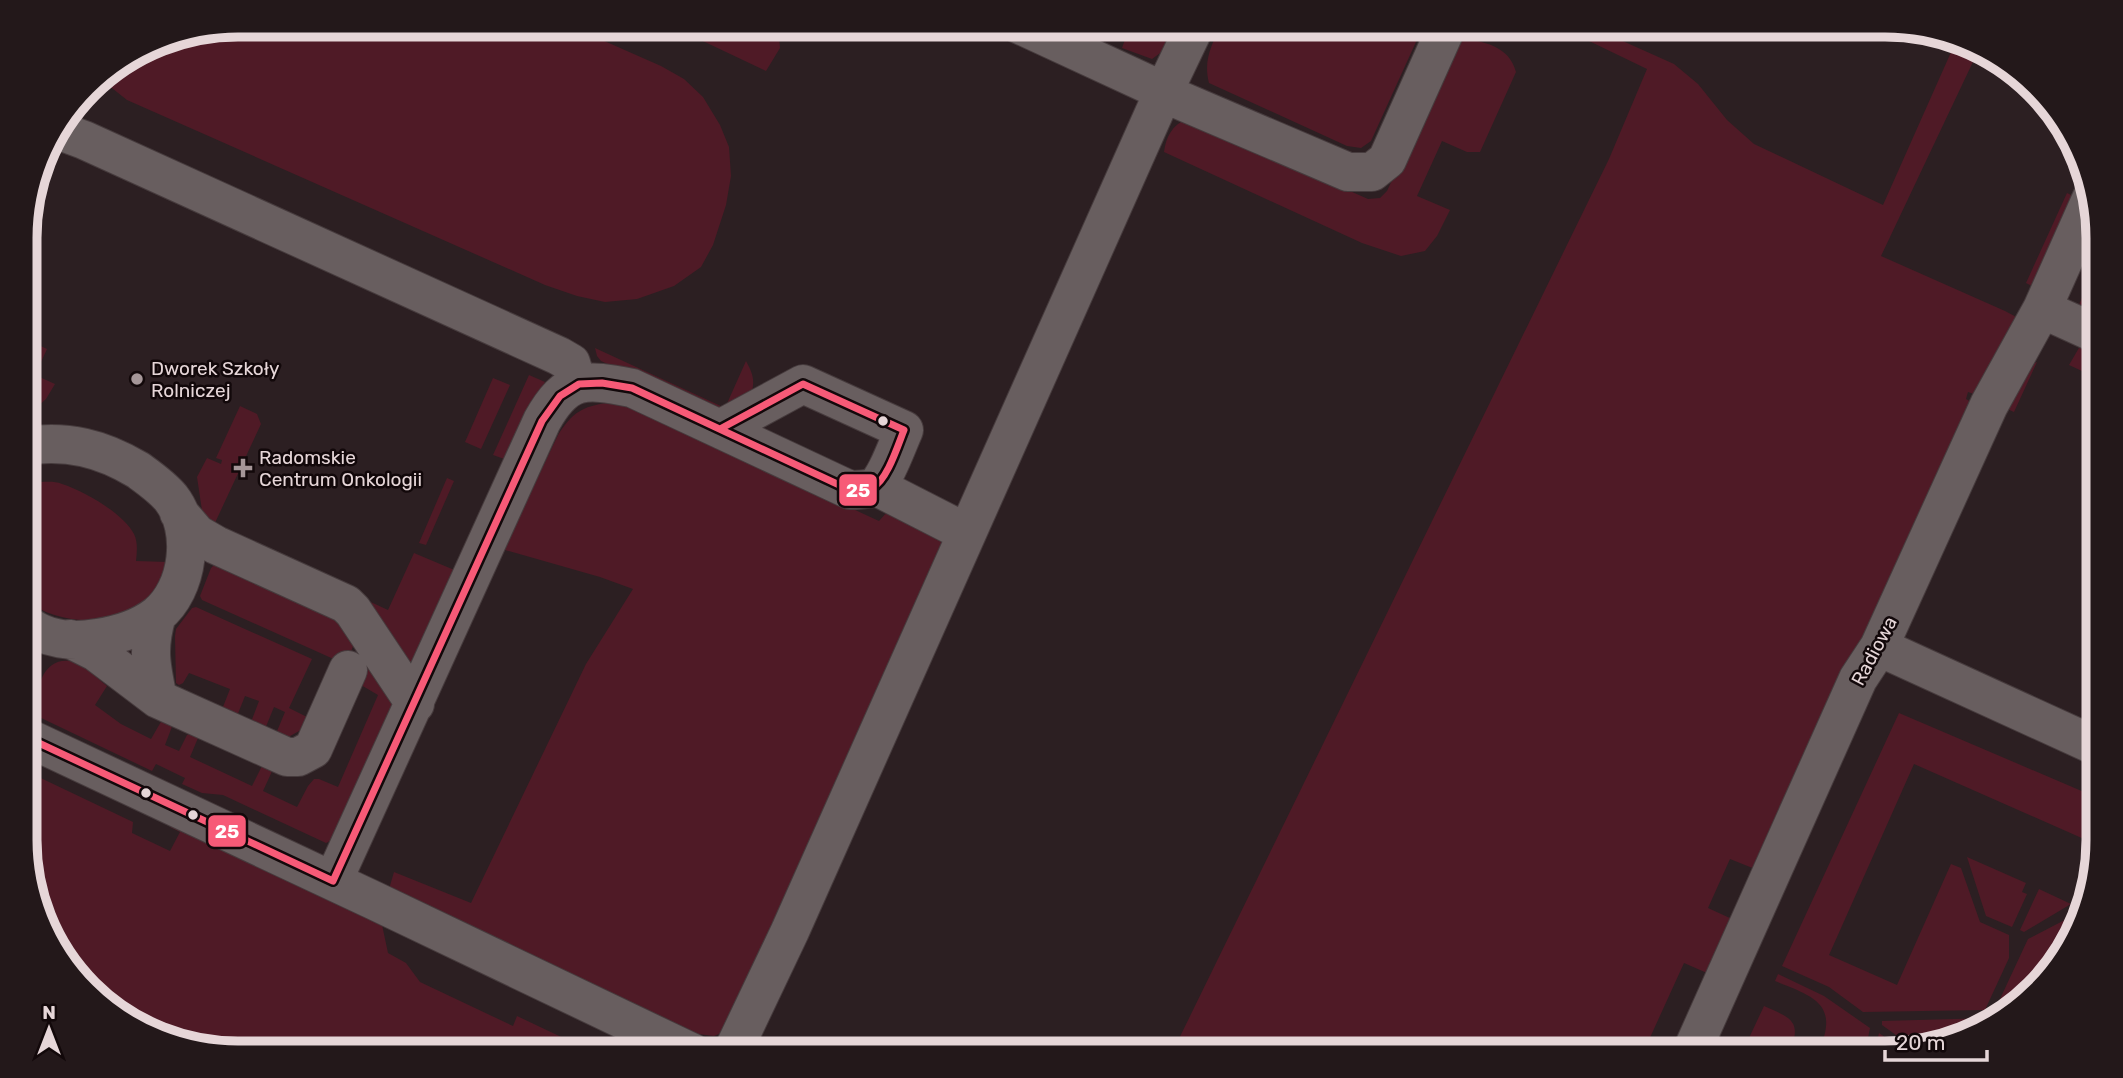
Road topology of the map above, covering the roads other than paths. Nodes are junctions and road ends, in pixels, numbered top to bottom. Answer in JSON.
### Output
{"nodes":[{"id":1,"x":1046,"y":37,"type":"edge"},
{"id":2,"x":1190,"y":37,"type":"edge"},
{"id":3,"x":1442,"y":37,"type":"edge"},
{"id":4,"x":1163,"y":93,"type":"junction"},
{"id":5,"x":67,"y":132,"type":"edge"},
{"id":6,"x":2085,"y":213,"type":"edge"},
{"id":7,"x":2042,"y":309,"type":"junction"},
{"id":8,"x":2086,"y":329,"type":"edge"},
{"id":9,"x":577,"y":383,"type":"junction"},
{"id":10,"x":720,"y":429,"type":"junction"},
{"id":11,"x":37,"y":444,"type":"edge"},
{"id":12,"x":875,"y":486,"type":"junction"},
{"id":13,"x":179,"y":513,"type":"junction"},
{"id":14,"x":967,"y":533,"type":"junction"},
{"id":15,"x":157,"y":615,"type":"junction"},
{"id":16,"x":39,"y":637,"type":"edge"},
{"id":17,"x":1880,"y":647,"type":"junction"},
{"id":18,"x":348,"y":670,"type":"dead end"},
{"id":19,"x":158,"y":699,"type":"junction"},
{"id":20,"x":415,"y":704,"type":"junction"},
{"id":21,"x":2086,"y":741,"type":"edge"},
{"id":22,"x":37,"y":742,"type":"edge"},
{"id":23,"x":333,"y":881,"type":"junction"},
{"id":24,"x":668,"y":1041,"type":"edge"},
{"id":25,"x":739,"y":1041,"type":"edge"},
{"id":26,"x":1695,"y":1041,"type":"edge"}],
"edges":[{"from":1,"to":4,"type":"street"},
{"from":2,"to":4,"type":"street"},
{"from":3,"to":4,"type":"street"},
{"from":4,"to":14,"type":"street"},
{"from":5,"to":9,"type":"street"},
{"from":6,"to":7,"type":"street","name":"Radiowa"},
{"from":7,"to":8,"type":"street"},
{"from":7,"to":17,"type":"street","name":"Radiowa"},
{"from":9,"to":10,"type":"street"},
{"from":9,"to":20,"type":"street"},
{"from":10,"to":12,"type":"street"},
{"from":10,"to":12,"type":"street"},
{"from":11,"to":13,"type":"street"},
{"from":12,"to":14,"type":"street"},
{"from":13,"to":15,"type":"street"},
{"from":13,"to":20,"type":"street"},
{"from":14,"to":25,"type":"street"},
{"from":15,"to":16,"type":"street"},
{"from":15,"to":19,"type":"street"},
{"from":16,"to":19,"type":"street"},
{"from":17,"to":21,"type":"street"},
{"from":17,"to":26,"type":"street","name":"Radiowa"},
{"from":18,"to":19,"type":"street"},
{"from":20,"to":23,"type":"street"},
{"from":22,"to":23,"type":"street"},
{"from":23,"to":24,"type":"street"}]}
